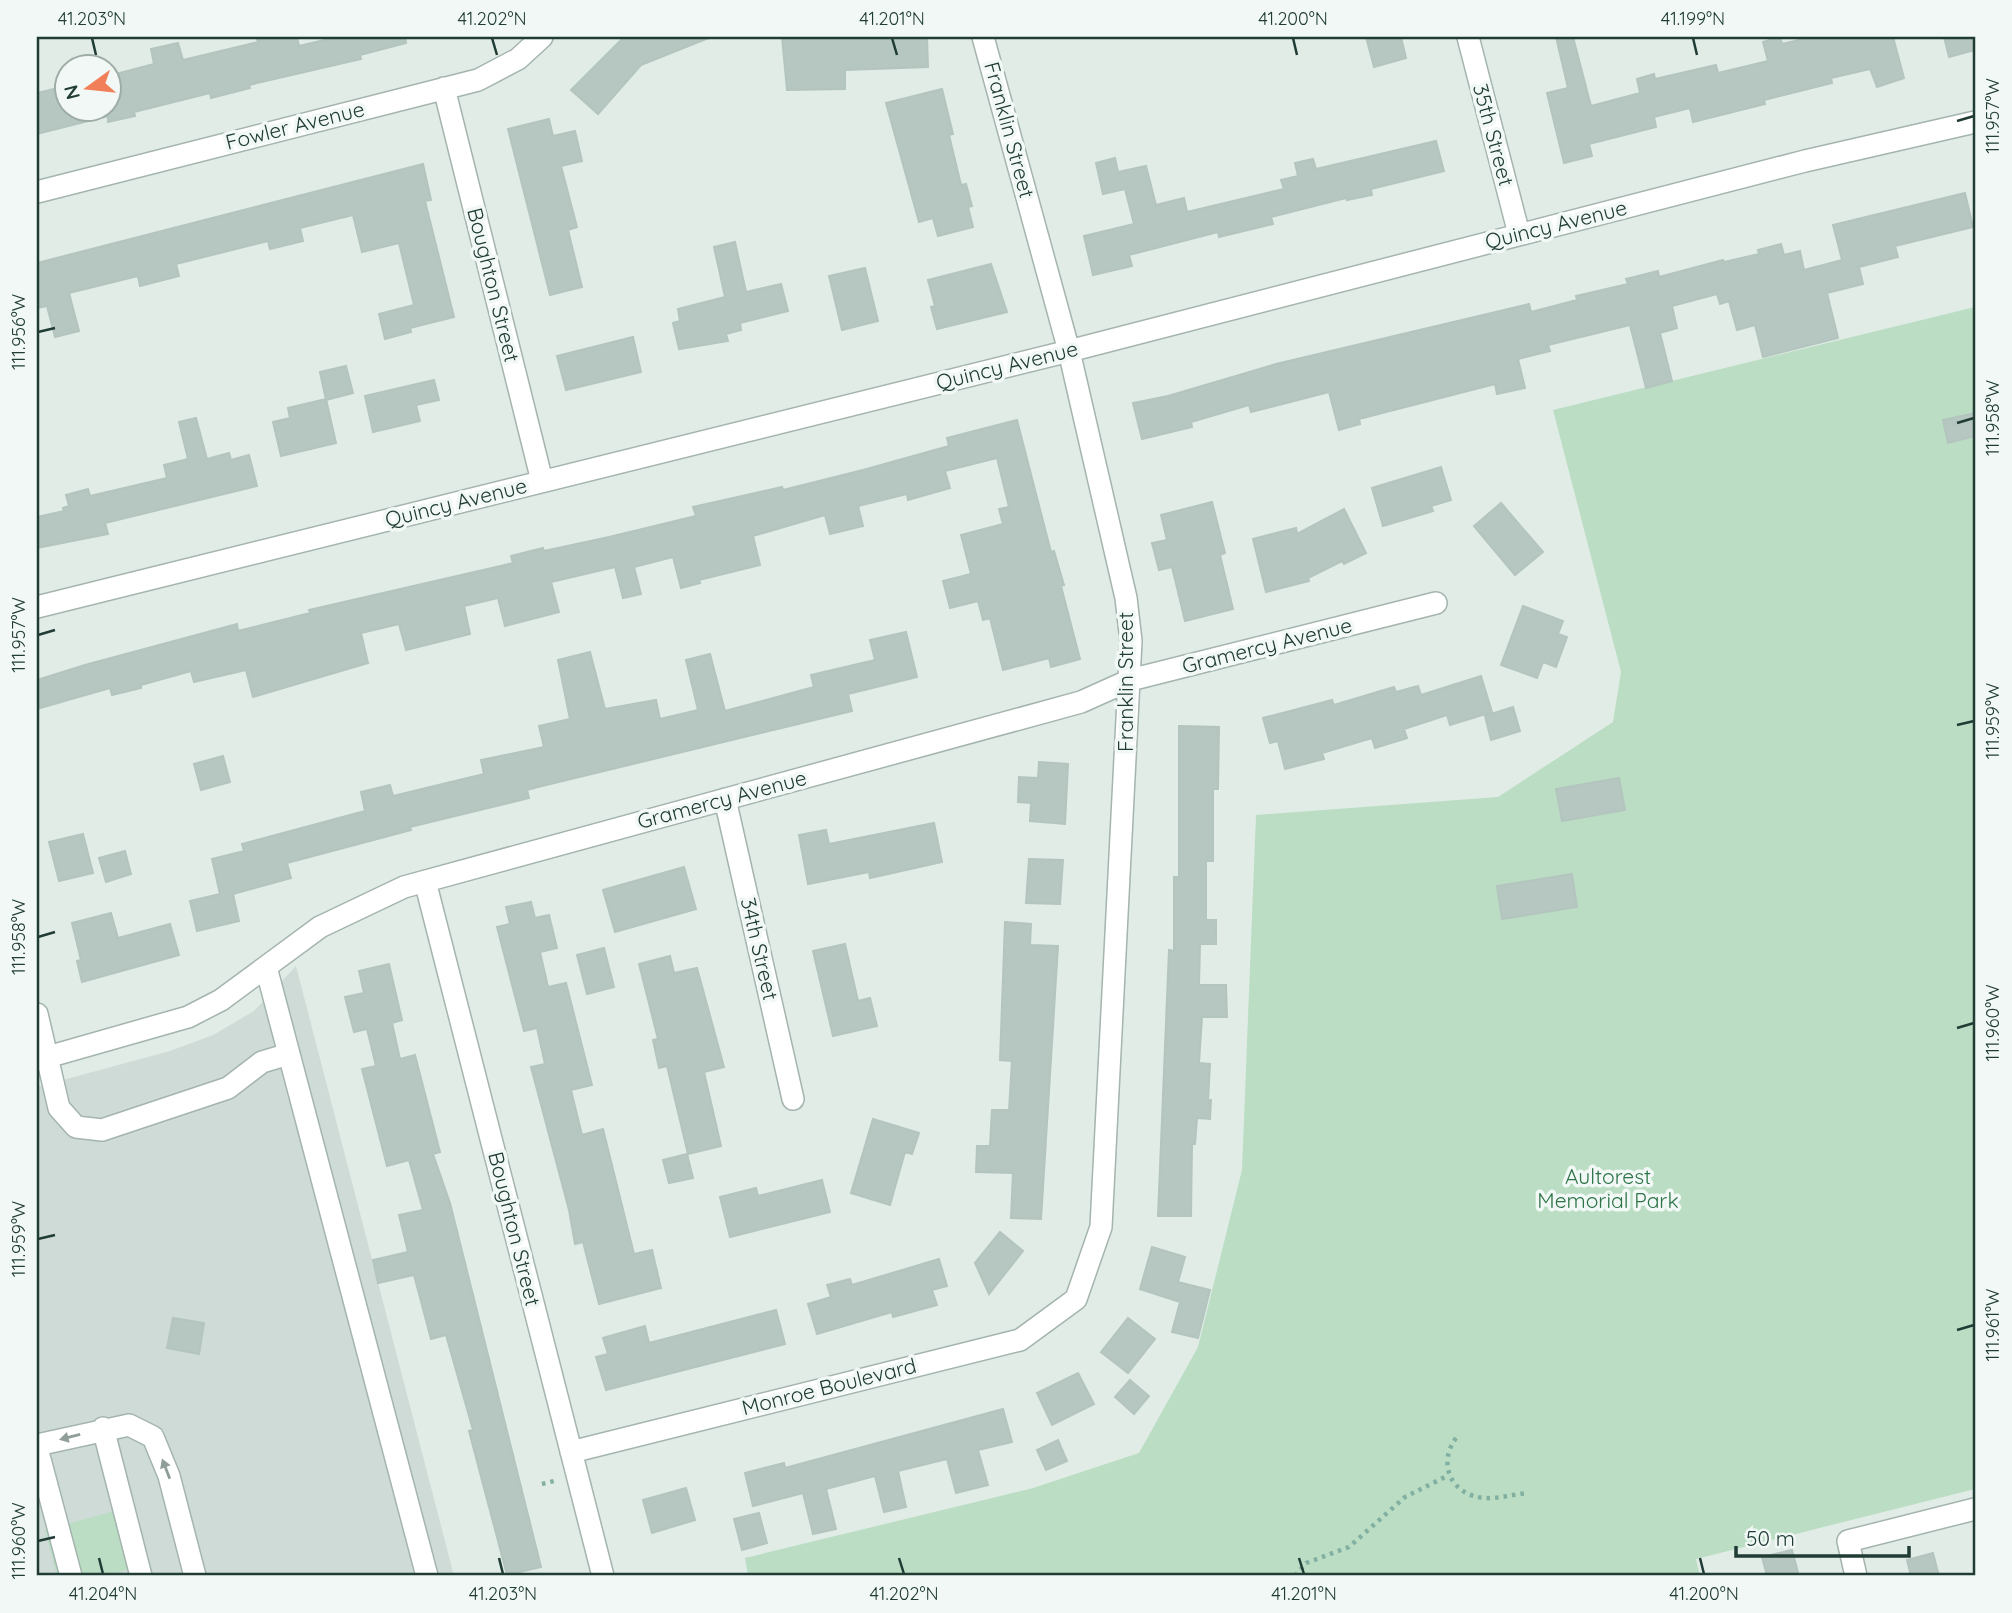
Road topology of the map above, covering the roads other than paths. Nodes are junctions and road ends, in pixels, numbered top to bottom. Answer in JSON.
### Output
{"nodes":[{"id":1,"x":542,"y":37,"type":"edge"},
{"id":2,"x":984,"y":37,"type":"edge"},
{"id":3,"x":1468,"y":37,"type":"edge"},
{"id":4,"x":444,"y":88,"type":"junction"},
{"id":5,"x":1975,"y":122,"type":"edge"},
{"id":6,"x":37,"y":192,"type":"edge"},
{"id":7,"x":1519,"y":234,"type":"junction"},
{"id":8,"x":1069,"y":351,"type":"junction"},
{"id":9,"x":542,"y":481,"type":"junction"},
{"id":10,"x":1436,"y":603,"type":"dead end"},
{"id":11,"x":37,"y":607,"type":"edge"},
{"id":12,"x":1130,"y":680,"type":"junction"},
{"id":13,"x":725,"y":799,"type":"junction"},
{"id":14,"x":425,"y":881,"type":"junction"},
{"id":15,"x":266,"y":967,"type":"junction"},
{"id":16,"x":37,"y":1014,"type":"edge"},
{"id":17,"x":289,"y":1054,"type":"junction"},
{"id":18,"x":42,"y":1059,"type":"edge"},
{"id":19,"x":793,"y":1099,"type":"dead end"},
{"id":20,"x":1076,"y":1298,"type":"joint"},
{"id":21,"x":103,"y":1428,"type":"junction"},
{"id":22,"x":37,"y":1446,"type":"edge"},
{"id":23,"x":571,"y":1452,"type":"junction"},
{"id":24,"x":1975,"y":1509,"type":"edge"},
{"id":25,"x":71,"y":1576,"type":"edge"},
{"id":26,"x":141,"y":1576,"type":"edge"},
{"id":27,"x":195,"y":1576,"type":"edge"},
{"id":28,"x":427,"y":1576,"type":"edge"},
{"id":29,"x":603,"y":1576,"type":"edge"},
{"id":30,"x":1856,"y":1576,"type":"edge"}],
"edges":[{"from":1,"to":4,"type":"street","name":"Fowler Avenue"},
{"from":2,"to":8,"type":"street","name":"Franklin Street"},
{"from":3,"to":7,"type":"street","name":"35th Street"},
{"from":4,"to":6,"type":"street","name":"Fowler Avenue"},
{"from":4,"to":9,"type":"street","name":"Boughton Street"},
{"from":5,"to":7,"type":"street","name":"Quincy Avenue"},
{"from":7,"to":8,"type":"street","name":"Quincy Avenue"},
{"from":8,"to":9,"type":"street","name":"Quincy Avenue"},
{"from":8,"to":12,"type":"street","name":"Franklin Street"},
{"from":9,"to":11,"type":"street","name":"Quincy Avenue"},
{"from":10,"to":12,"type":"street","name":"Gramercy Avenue"},
{"from":12,"to":13,"type":"street","name":"Gramercy Avenue"},
{"from":12,"to":20,"type":"street","name":"Franklin Street"},
{"from":13,"to":14,"type":"street","name":"Gramercy Avenue"},
{"from":13,"to":19,"type":"street","name":"34th Street"},
{"from":14,"to":15,"type":"street","name":"Gramercy Avenue"},
{"from":14,"to":23,"type":"street","name":"Boughton Street"},
{"from":15,"to":17,"type":"street"},
{"from":15,"to":18,"type":"street","name":"Gramercy Avenue"},
{"from":16,"to":18,"type":"street"},
{"from":17,"to":18,"type":"street"},
{"from":17,"to":28,"type":"street"},
{"from":20,"to":23,"type":"street","name":"Monroe Boulevard"},
{"from":21,"to":22,"type":"street","one_way":true},
{"from":21,"to":26,"type":"street"},
{"from":27,"to":21,"type":"street","one_way":true},
{"from":22,"to":25,"type":"street"},
{"from":23,"to":29,"type":"street","name":"Boughton Street"},
{"from":24,"to":30,"type":"street"}]}
